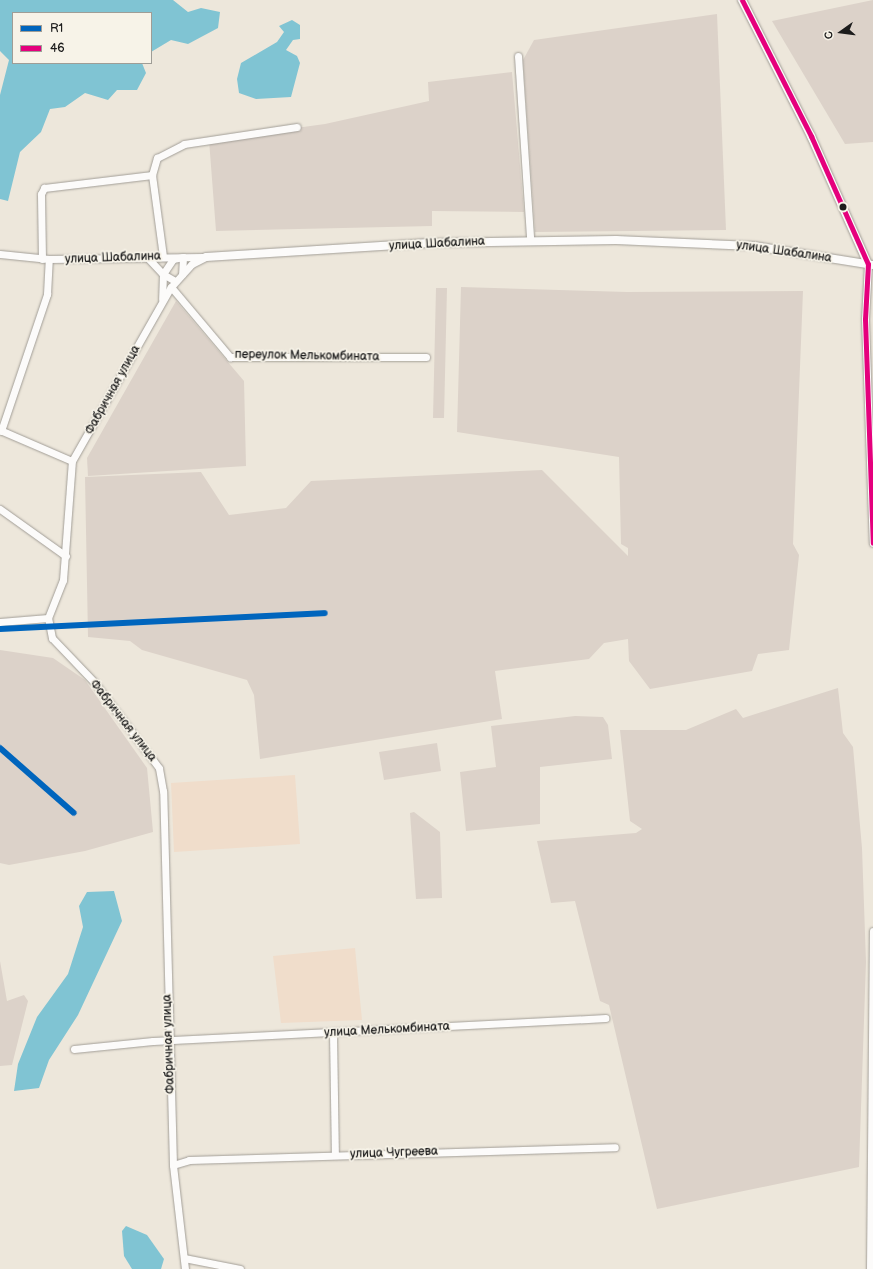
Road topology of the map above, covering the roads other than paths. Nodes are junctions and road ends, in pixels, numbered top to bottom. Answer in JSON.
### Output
{"nodes":[{"id":1,"x":742,"y":0,"type":"edge"},
{"id":2,"x":518,"y":56,"type":"dead end"},
{"id":3,"x":297,"y":127,"type":"dead end"},
{"id":4,"x":152,"y":175,"type":"junction"},
{"id":5,"x":530,"y":240,"type":"junction"},
{"id":6,"x":0,"y":254,"type":"edge"},
{"id":7,"x":147,"y":256,"type":"junction"},
{"id":8,"x":163,"y":256,"type":"junction"},
{"id":9,"x":206,"y":256,"type":"junction"},
{"id":10,"x":183,"y":257,"type":"junction"},
{"id":11,"x":46,"y":259,"type":"junction"},
{"id":12,"x":870,"y":264,"type":"edge"},
{"id":13,"x":163,"y":274,"type":"junction"},
{"id":14,"x":182,"y":274,"type":"junction"},
{"id":15,"x":173,"y":284,"type":"junction"},
{"id":16,"x":162,"y":304,"type":"junction"},
{"id":17,"x":426,"y":357,"type":"dead end"},
{"id":18,"x":0,"y":431,"type":"edge"},
{"id":19,"x":72,"y":461,"type":"junction"},
{"id":20,"x":0,"y":509,"type":"edge"},
{"id":21,"x":873,"y":543,"type":"edge"},
{"id":22,"x":66,"y":556,"type":"junction"},
{"id":23,"x":48,"y":618,"type":"junction"},
{"id":24,"x":0,"y":622,"type":"edge"},
{"id":25,"x":873,"y":931,"type":"edge"},
{"id":26,"x":605,"y":1018,"type":"dead end"},
{"id":27,"x":333,"y":1033,"type":"junction"},
{"id":28,"x":169,"y":1042,"type":"junction"},
{"id":29,"x":74,"y":1048,"type":"dead end"},
{"id":30,"x":616,"y":1147,"type":"dead end"},
{"id":31,"x":335,"y":1154,"type":"junction"},
{"id":32,"x":173,"y":1165,"type":"junction"},
{"id":33,"x":184,"y":1258,"type":"junction"},
{"id":34,"x":185,"y":1269,"type":"edge"},
{"id":35,"x":240,"y":1269,"type":"edge"},
{"id":36,"x":870,"y":1269,"type":"edge"}],
"edges":[{"from":1,"to":12,"type":"street"},
{"from":2,"to":5,"type":"street"},
{"from":3,"to":4,"type":"street"},
{"from":4,"to":8,"type":"street"},
{"from":4,"to":11,"type":"street"},
{"from":5,"to":9,"type":"street","name":"улица Шабалина"},
{"from":5,"to":12,"type":"street","name":"улица Шабалина"},
{"from":6,"to":11,"type":"street","name":"улица Шабалина"},
{"from":7,"to":8,"type":"street","name":"улица Шабалина"},
{"from":7,"to":11,"type":"street","name":"улица Шабалина"},
{"from":7,"to":13,"type":"street","name":"переулок Мелькомбината"},
{"from":8,"to":10,"type":"street","name":"улица Шабалина"},
{"from":9,"to":10,"type":"street","name":"улица Шабалина"},
{"from":9,"to":14,"type":"street","name":"Фабричная улица"},
{"from":10,"to":13,"type":"street"},
{"from":10,"to":14,"type":"street"},
{"from":11,"to":18,"type":"street"},
{"from":12,"to":21,"type":"street"},
{"from":13,"to":15,"type":"street","name":"переулок Мелькомбината"},
{"from":13,"to":16,"type":"street"},
{"from":14,"to":15,"type":"street","name":"Фабричная улица"},
{"from":15,"to":16,"type":"street","name":"Фабричная улица"},
{"from":15,"to":17,"type":"street","name":"переулок Мелькомбината"},
{"from":16,"to":19,"type":"street","name":"Фабричная улица"},
{"from":18,"to":19,"type":"street"},
{"from":19,"to":22,"type":"street","name":"Фабричная улица"},
{"from":20,"to":22,"type":"street"},
{"from":22,"to":23,"type":"street","name":"Фабричная улица"},
{"from":23,"to":24,"type":"street"},
{"from":23,"to":28,"type":"street","name":"Фабричная улица"},
{"from":25,"to":36,"type":"street"},
{"from":26,"to":27,"type":"street","name":"улица Мелькомбината"},
{"from":27,"to":28,"type":"street","name":"улица Мелькомбината"},
{"from":27,"to":31,"type":"street"},
{"from":28,"to":29,"type":"street","name":"улица Мелькомбината"},
{"from":28,"to":32,"type":"street","name":"Фабричная улица"},
{"from":30,"to":31,"type":"street","name":"улица Чугреева"},
{"from":31,"to":32,"type":"street","name":"улица Чугреева"},
{"from":32,"to":33,"type":"street","name":"Фабричная улица"},
{"from":33,"to":34,"type":"street","name":"Фабричная улица"},
{"from":33,"to":35,"type":"street"}]}
